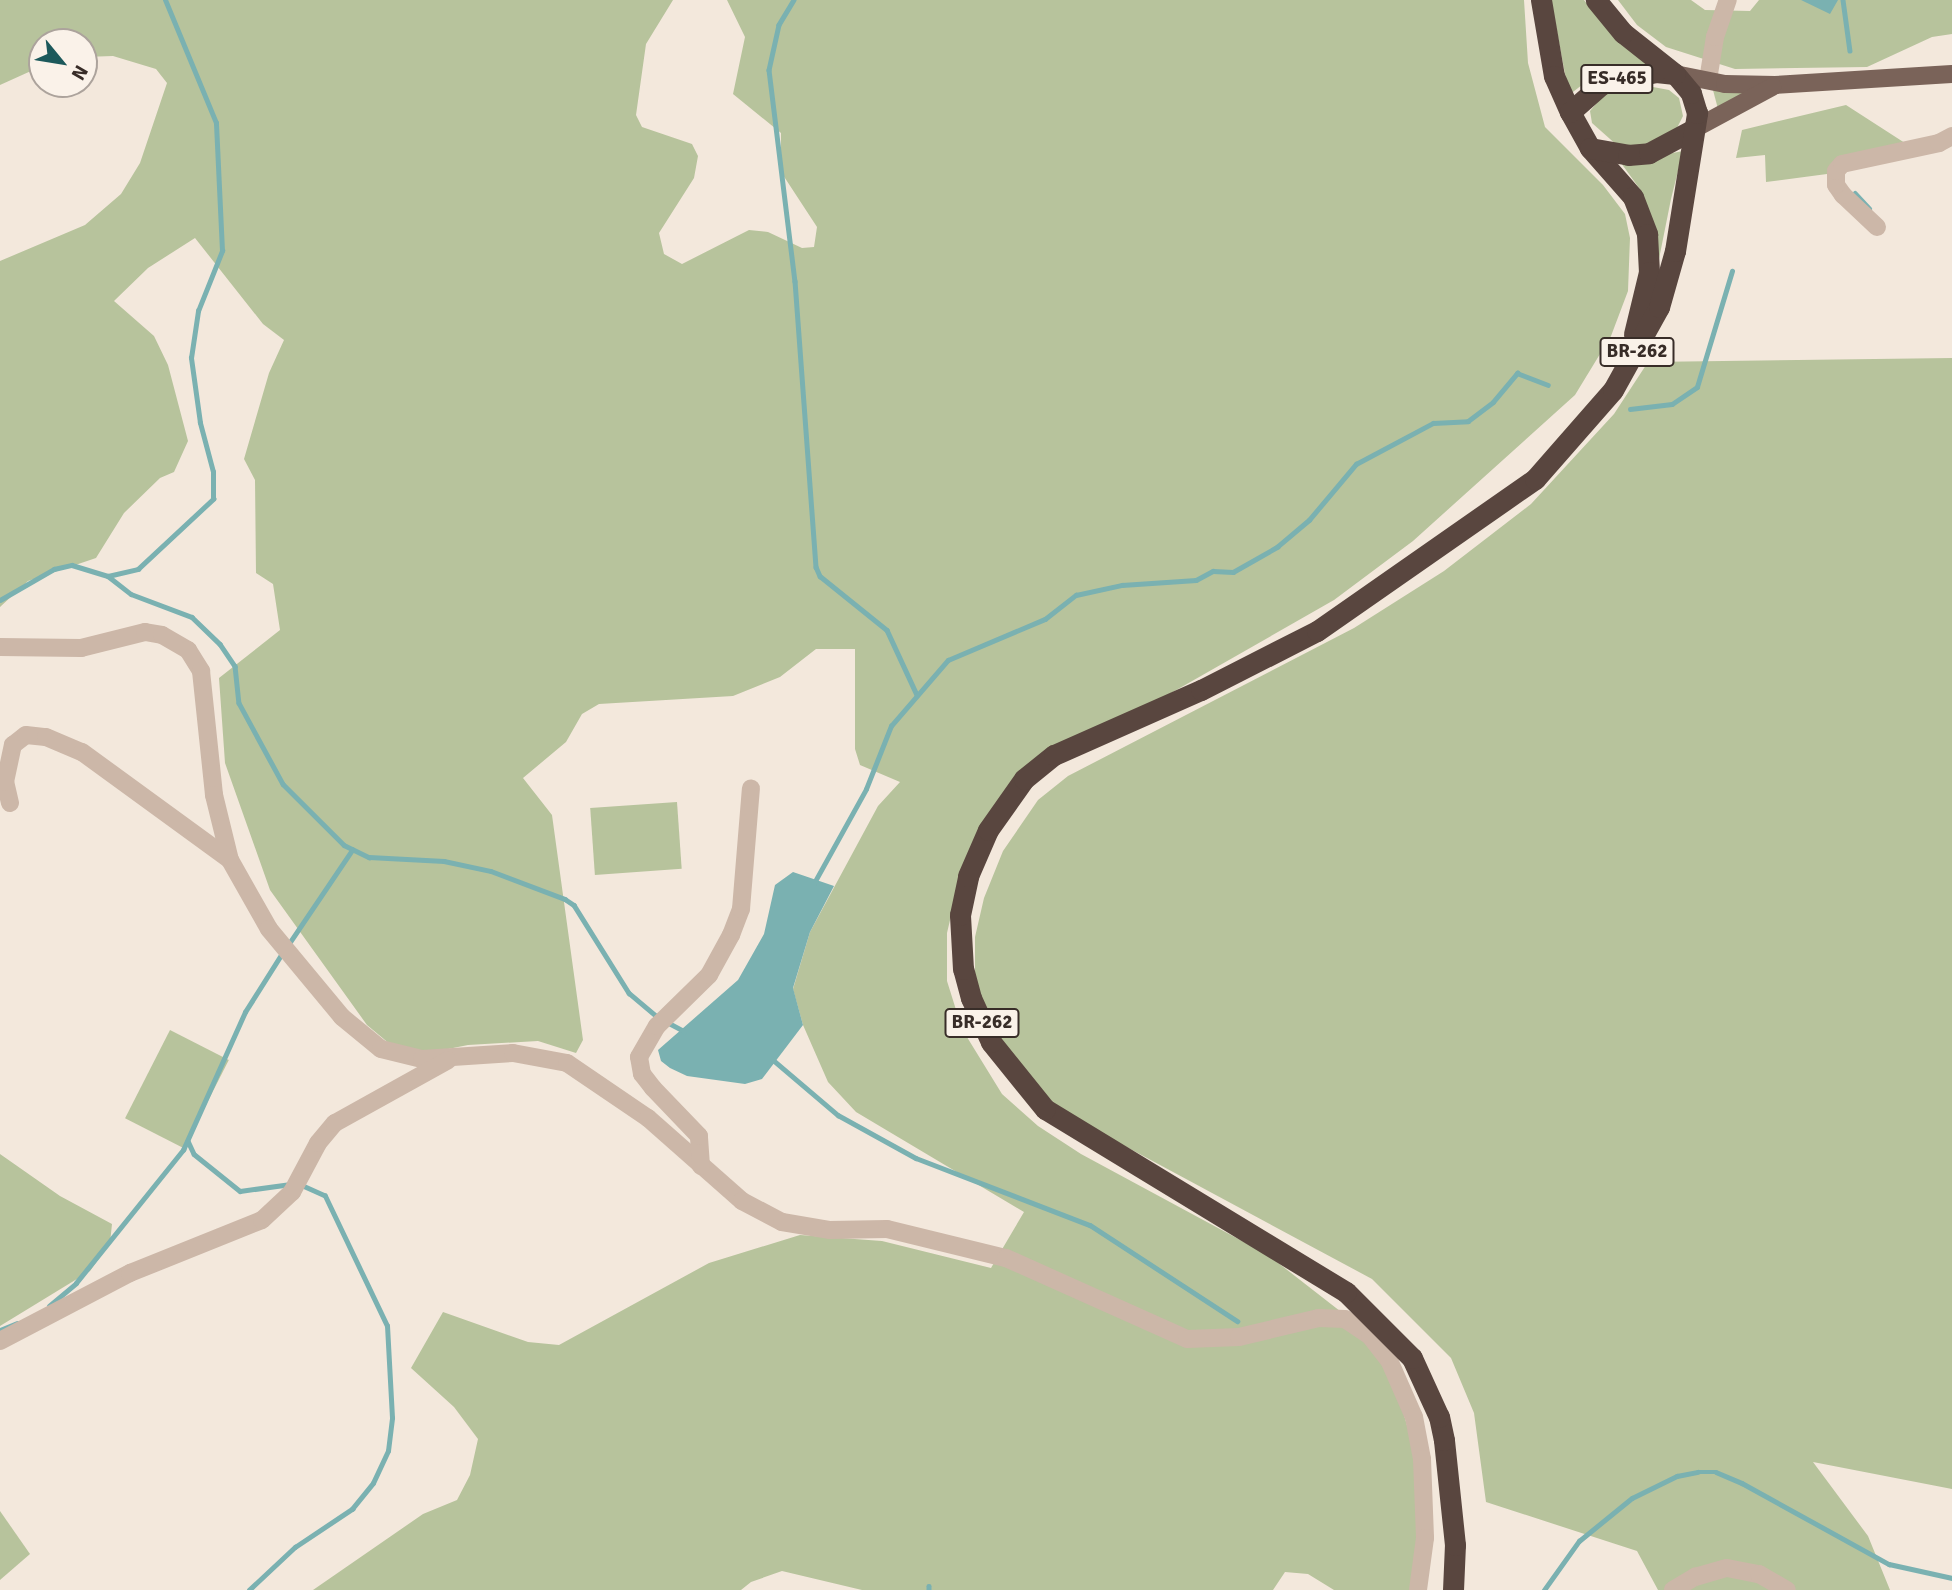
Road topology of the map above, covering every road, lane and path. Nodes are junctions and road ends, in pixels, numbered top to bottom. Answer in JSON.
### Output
{"nodes":[{"id":1,"x":1541,"y":0,"type":"edge"},
{"id":2,"x":1596,"y":0,"type":"edge"},
{"id":3,"x":1728,"y":0,"type":"edge"},
{"id":4,"x":1675,"y":74,"type":"junction"},
{"id":5,"x":1952,"y":74,"type":"edge"},
{"id":6,"x":1708,"y":80,"type":"junction"},
{"id":7,"x":1775,"y":85,"type":"junction"},
{"id":8,"x":1570,"y":112,"type":"junction"},
{"id":9,"x":1694,"y":130,"type":"junction"},
{"id":10,"x":1952,"y":136,"type":"edge"},
{"id":11,"x":1590,"y":148,"type":"junction"},
{"id":12,"x":1877,"y":227,"type":"dead end"},
{"id":13,"x":1480,"y":517,"type":"junction"},
{"id":14,"x":0,"y":648,"type":"edge"},
{"id":15,"x":751,"y":788,"type":"dead end"},
{"id":16,"x":10,"y":803,"type":"dead end"},
{"id":17,"x":230,"y":860,"type":"junction"},
{"id":18,"x":454,"y":1056,"type":"junction"},
{"id":19,"x":701,"y":1166,"type":"junction"},
{"id":20,"x":0,"y":1341,"type":"edge"},
{"id":21,"x":1418,"y":1590,"type":"edge"},
{"id":22,"x":1453,"y":1590,"type":"edge"},
{"id":23,"x":1673,"y":1590,"type":"edge"},
{"id":24,"x":1787,"y":1590,"type":"edge"}],
"edges":[{"from":1,"to":8,"type":"highway","number":"BR-262"},
{"from":2,"to":4,"type":"highway","number":"BR-262"},
{"from":3,"to":6,"type":"street"},
{"from":4,"to":6,"type":"main road","number":"ES-465"},
{"from":4,"to":8,"type":"highway","number":"ES-465"},
{"from":4,"to":9,"type":"highway","number":"BR-262"},
{"from":5,"to":7,"type":"main road","number":"ES-465"},
{"from":6,"to":7,"type":"main road","number":"ES-465"},
{"from":7,"to":9,"type":"main road","number":"ES-465"},
{"from":8,"to":11,"type":"highway","number":"BR-262"},
{"from":9,"to":11,"type":"highway","number":"ES-465"},
{"from":9,"to":13,"type":"highway","number":"BR-262"},
{"from":10,"to":12,"type":"street"},
{"from":11,"to":13,"type":"highway","number":"BR-262"},
{"from":13,"to":22,"type":"highway","number":"BR-262"},
{"from":14,"to":17,"type":"street"},
{"from":15,"to":19,"type":"street"},
{"from":16,"to":17,"type":"street"},
{"from":17,"to":18,"type":"street"},
{"from":18,"to":19,"type":"street"},
{"from":18,"to":20,"type":"street"},
{"from":19,"to":21,"type":"street"},
{"from":23,"to":24,"type":"street"}]}
